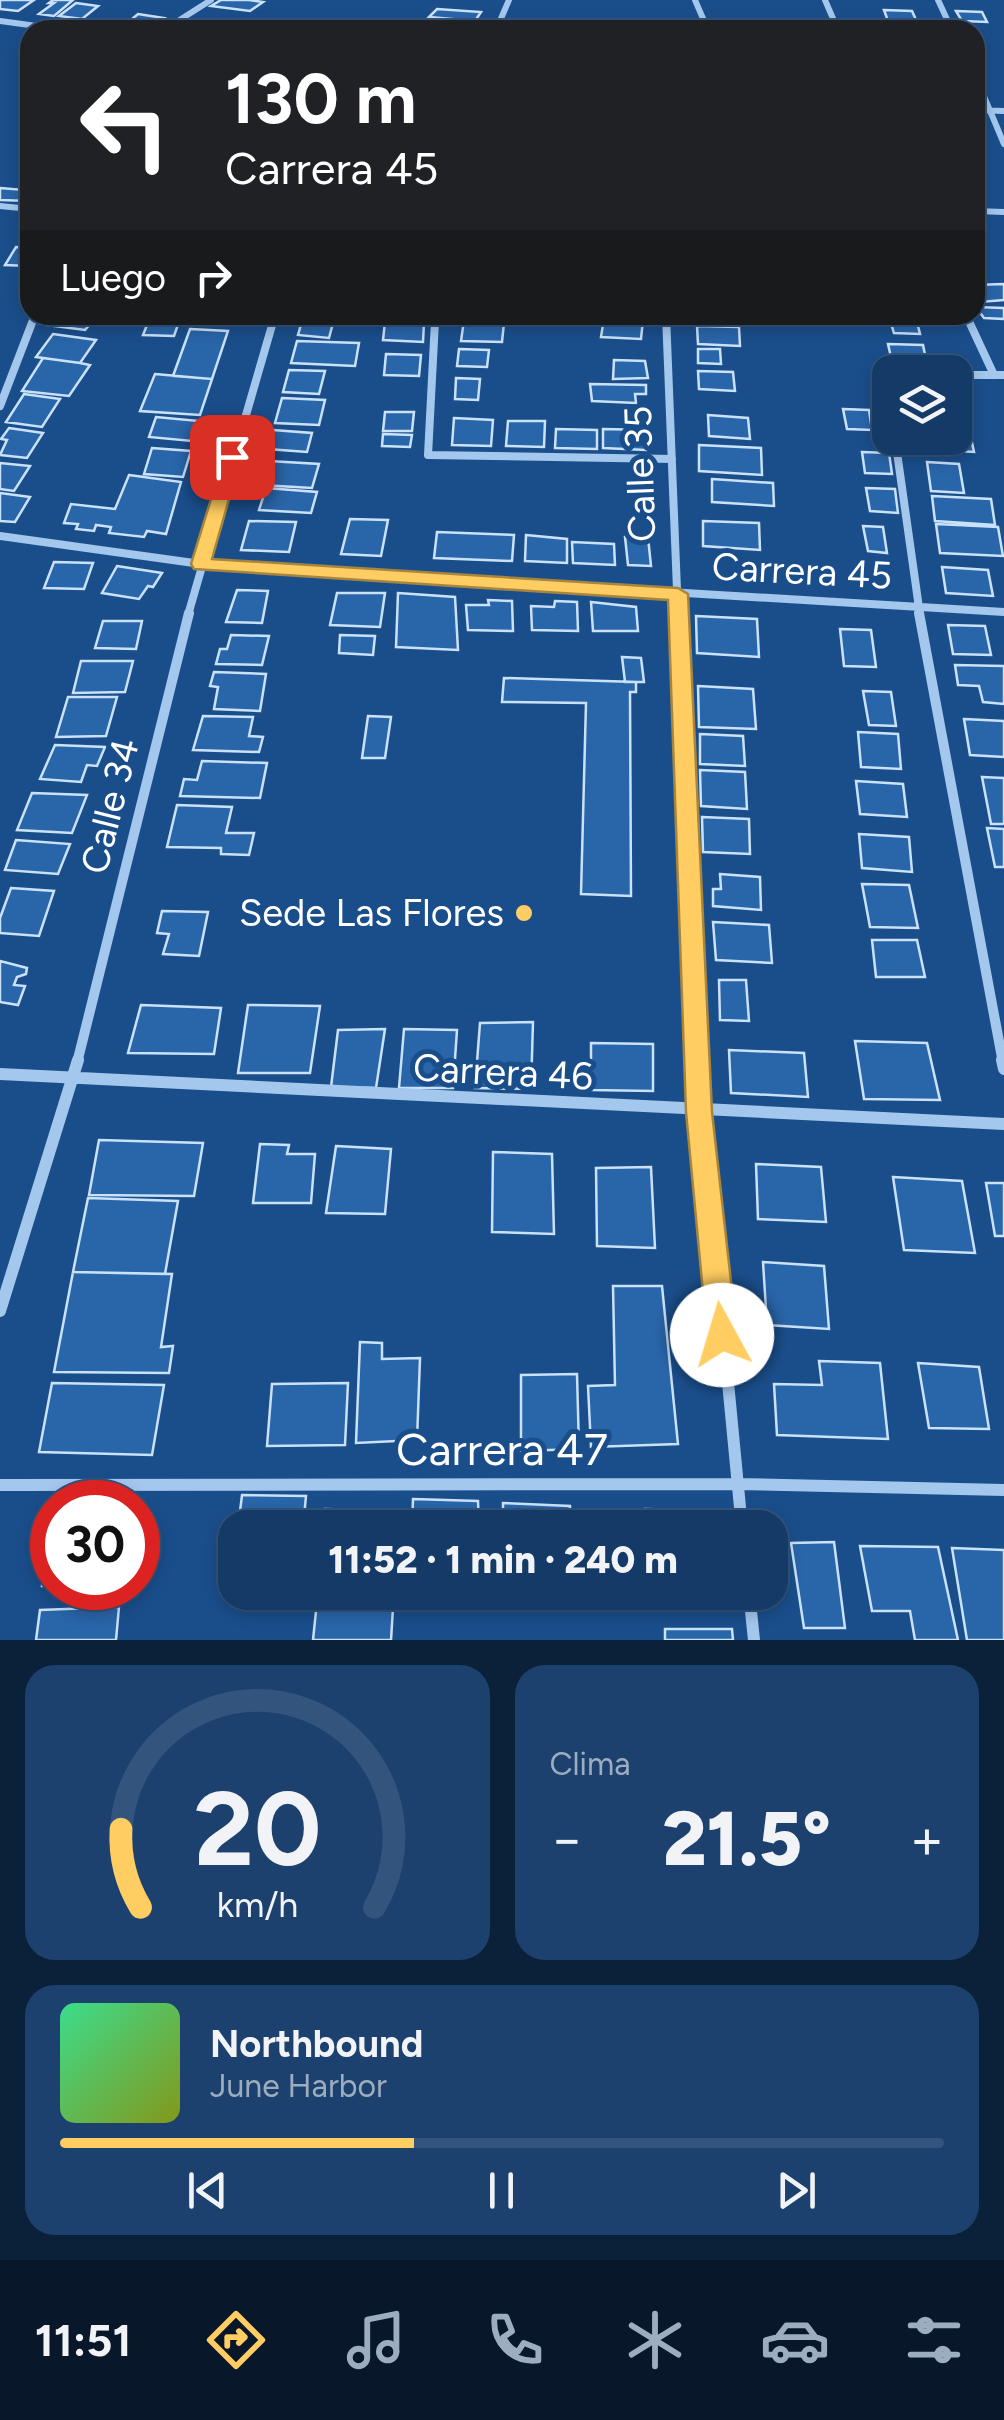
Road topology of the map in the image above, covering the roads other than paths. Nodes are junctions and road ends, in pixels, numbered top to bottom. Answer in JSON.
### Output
{"nodes":[{"id":1,"x":211,"y":0,"type":"edge"},
{"id":2,"x":180,"y":20,"type":"edge"},
{"id":3,"x":985,"y":96,"type":"edge"},
{"id":4,"x":985,"y":110,"type":"edge"},
{"id":5,"x":992,"y":110,"type":"junction"},
{"id":6,"x":1004,"y":111,"type":"edge"},
{"id":7,"x":1004,"y":144,"type":"edge"},
{"id":8,"x":30,"y":325,"type":"edge"},
{"id":9,"x":272,"y":325,"type":"edge"},
{"id":10,"x":436,"y":325,"type":"edge"},
{"id":11,"x":666,"y":325,"type":"edge"},
{"id":12,"x":971,"y":325,"type":"edge"},
{"id":13,"x":972,"y":375,"type":"edge"},
{"id":14,"x":994,"y":375,"type":"junction"},
{"id":15,"x":1004,"y":375,"type":"edge"},
{"id":16,"x":0,"y":406,"type":"edge"},
{"id":17,"x":897,"y":455,"type":"edge"},
{"id":18,"x":672,"y":459,"type":"junction"},
{"id":19,"x":0,"y":536,"type":"edge"},
{"id":20,"x":201,"y":564,"type":"junction"},
{"id":21,"x":678,"y":594,"type":"junction"},
{"id":22,"x":918,"y":608,"type":"junction"},
{"id":23,"x":1004,"y":612,"type":"edge"},
{"id":24,"x":1004,"y":1069,"type":"edge"},
{"id":25,"x":0,"y":1074,"type":"edge"},
{"id":26,"x":73,"y":1080,"type":"junction"},
{"id":27,"x":699,"y":1112,"type":"junction"},
{"id":28,"x":1004,"y":1124,"type":"edge"},
{"id":29,"x":0,"y":1311,"type":"edge"},
{"id":30,"x":738,"y":1484,"type":"junction"},
{"id":31,"x":0,"y":1485,"type":"edge"},
{"id":32,"x":1004,"y":1490,"type":"edge"},
{"id":33,"x":740,"y":1510,"type":"edge"},
{"id":34,"x":751,"y":1610,"type":"edge"},
{"id":35,"x":754,"y":1640,"type":"edge"}],
"edges":[{"from":1,"to":2,"type":"street"},
{"from":3,"to":5,"type":"street"},
{"from":4,"to":5,"type":"street"},
{"from":5,"to":6,"type":"street"},
{"from":5,"to":7,"type":"street"},
{"from":8,"to":16,"type":"street"},
{"from":9,"to":20,"type":"street","name":"Calle 34"},
{"from":10,"to":18,"type":"street"},
{"from":11,"to":18,"type":"street","name":"Calle 35"},
{"from":12,"to":14,"type":"street"},
{"from":13,"to":14,"type":"street"},
{"from":14,"to":15,"type":"street"},
{"from":17,"to":22,"type":"street"},
{"from":18,"to":21,"type":"street","name":"Calle 35"},
{"from":19,"to":20,"type":"street","name":"Carrera 45"},
{"from":20,"to":21,"type":"street","name":"Carrera 45"},
{"from":20,"to":26,"type":"street","name":"Calle 34"},
{"from":21,"to":22,"type":"street","name":"Carrera 45"},
{"from":21,"to":27,"type":"street","name":"Calle 35"},
{"from":22,"to":23,"type":"street","name":"Carrera 45"},
{"from":22,"to":24,"type":"street"},
{"from":25,"to":26,"type":"street","name":"Carrera 46"},
{"from":26,"to":27,"type":"street","name":"Carrera 46"},
{"from":26,"to":29,"type":"street","name":"Calle 34"},
{"from":27,"to":28,"type":"street","name":"Carrera 46"},
{"from":27,"to":30,"type":"street","name":"Calle 35"},
{"from":30,"to":31,"type":"street","name":"Carrera 47"},
{"from":30,"to":32,"type":"street","name":"Carrera 47"},
{"from":30,"to":33,"type":"street","name":"Calle 35"},
{"from":34,"to":35,"type":"street"}]}
